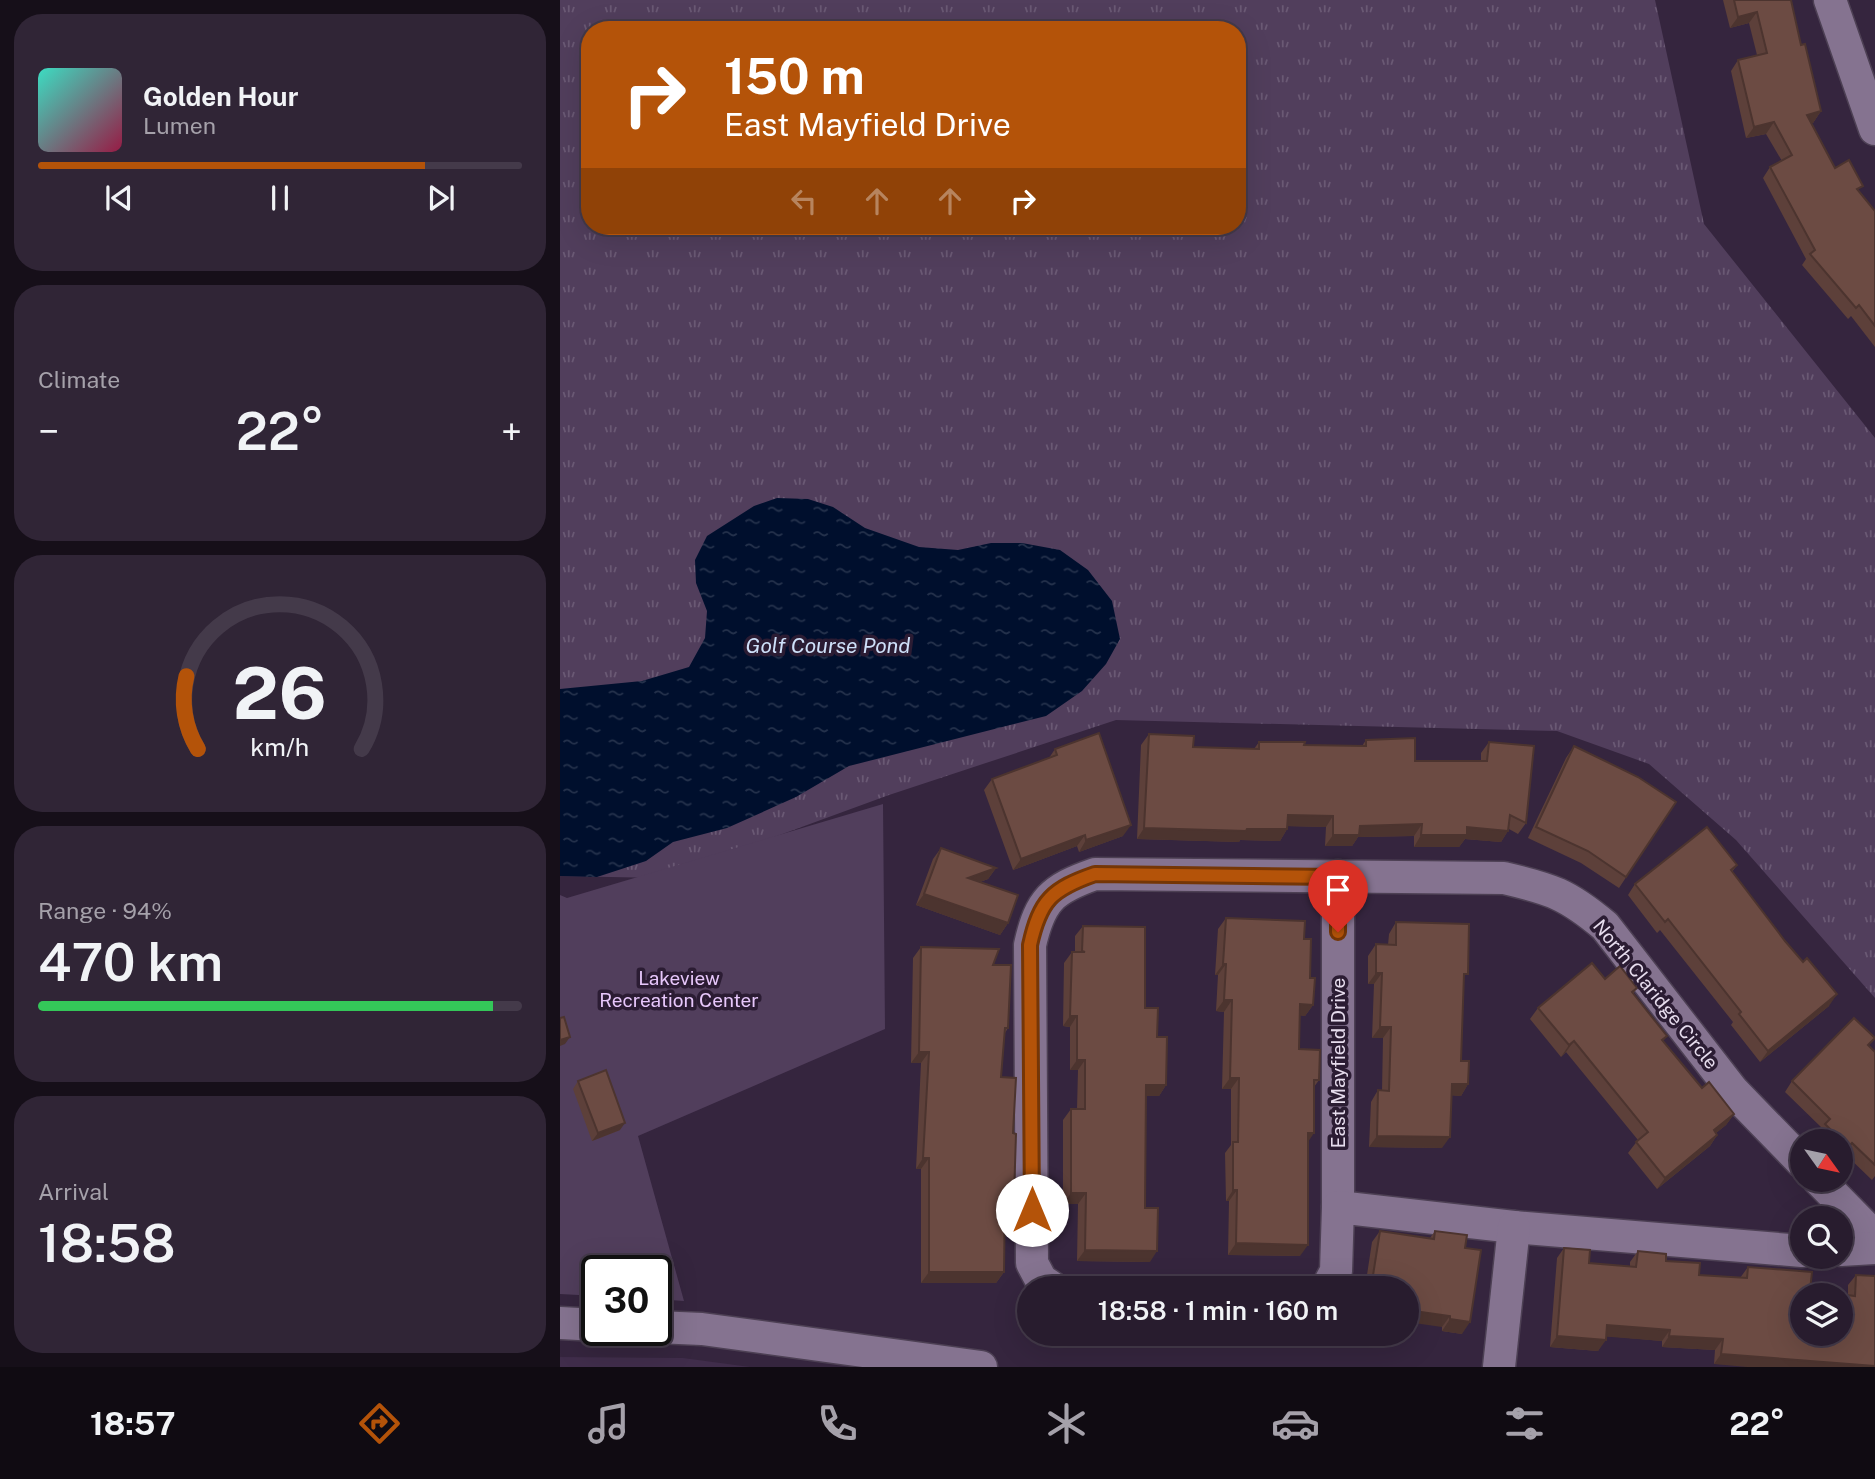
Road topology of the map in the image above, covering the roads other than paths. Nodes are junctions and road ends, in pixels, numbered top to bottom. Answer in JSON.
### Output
{"nodes":[{"id":1,"x":1830,"y":0,"type":"edge"},
{"id":2,"x":1875,"y":129,"type":"edge"},
{"id":3,"x":1338,"y":877,"type":"junction"},
{"id":4,"x":1790,"y":1150,"type":"edge"},
{"id":5,"x":1831,"y":1192,"type":"edge"},
{"id":6,"x":1338,"y":1207,"type":"junction"},
{"id":7,"x":1514,"y":1227,"type":"junction"},
{"id":8,"x":1875,"y":1237,"type":"edge"},
{"id":9,"x":1875,"y":1248,"type":"edge"},
{"id":10,"x":1853,"y":1249,"type":"edge"},
{"id":11,"x":1790,"y":1250,"type":"edge"},
{"id":12,"x":1039,"y":1276,"type":"edge"},
{"id":13,"x":1333,"y":1276,"type":"edge"},
{"id":14,"x":560,"y":1323,"type":"edge"},
{"id":15,"x":581,"y":1324,"type":"edge"},
{"id":16,"x":672,"y":1328,"type":"edge"},
{"id":17,"x":981,"y":1367,"type":"edge"},
{"id":18,"x":1499,"y":1367,"type":"edge"}],
"edges":[{"from":1,"to":2,"type":"street"},
{"from":3,"to":4,"type":"street","name":"North Claridge Circle"},
{"from":3,"to":6,"type":"street","name":"East Mayfield Drive"},
{"from":3,"to":12,"type":"street","name":"North Claridge Circle"},
{"from":5,"to":8,"type":"street"},
{"from":6,"to":7,"type":"street"},
{"from":6,"to":13,"type":"street"},
{"from":7,"to":11,"type":"street"},
{"from":7,"to":18,"type":"street"},
{"from":9,"to":10,"type":"street"},
{"from":14,"to":15,"type":"street"},
{"from":16,"to":17,"type":"street"}]}
